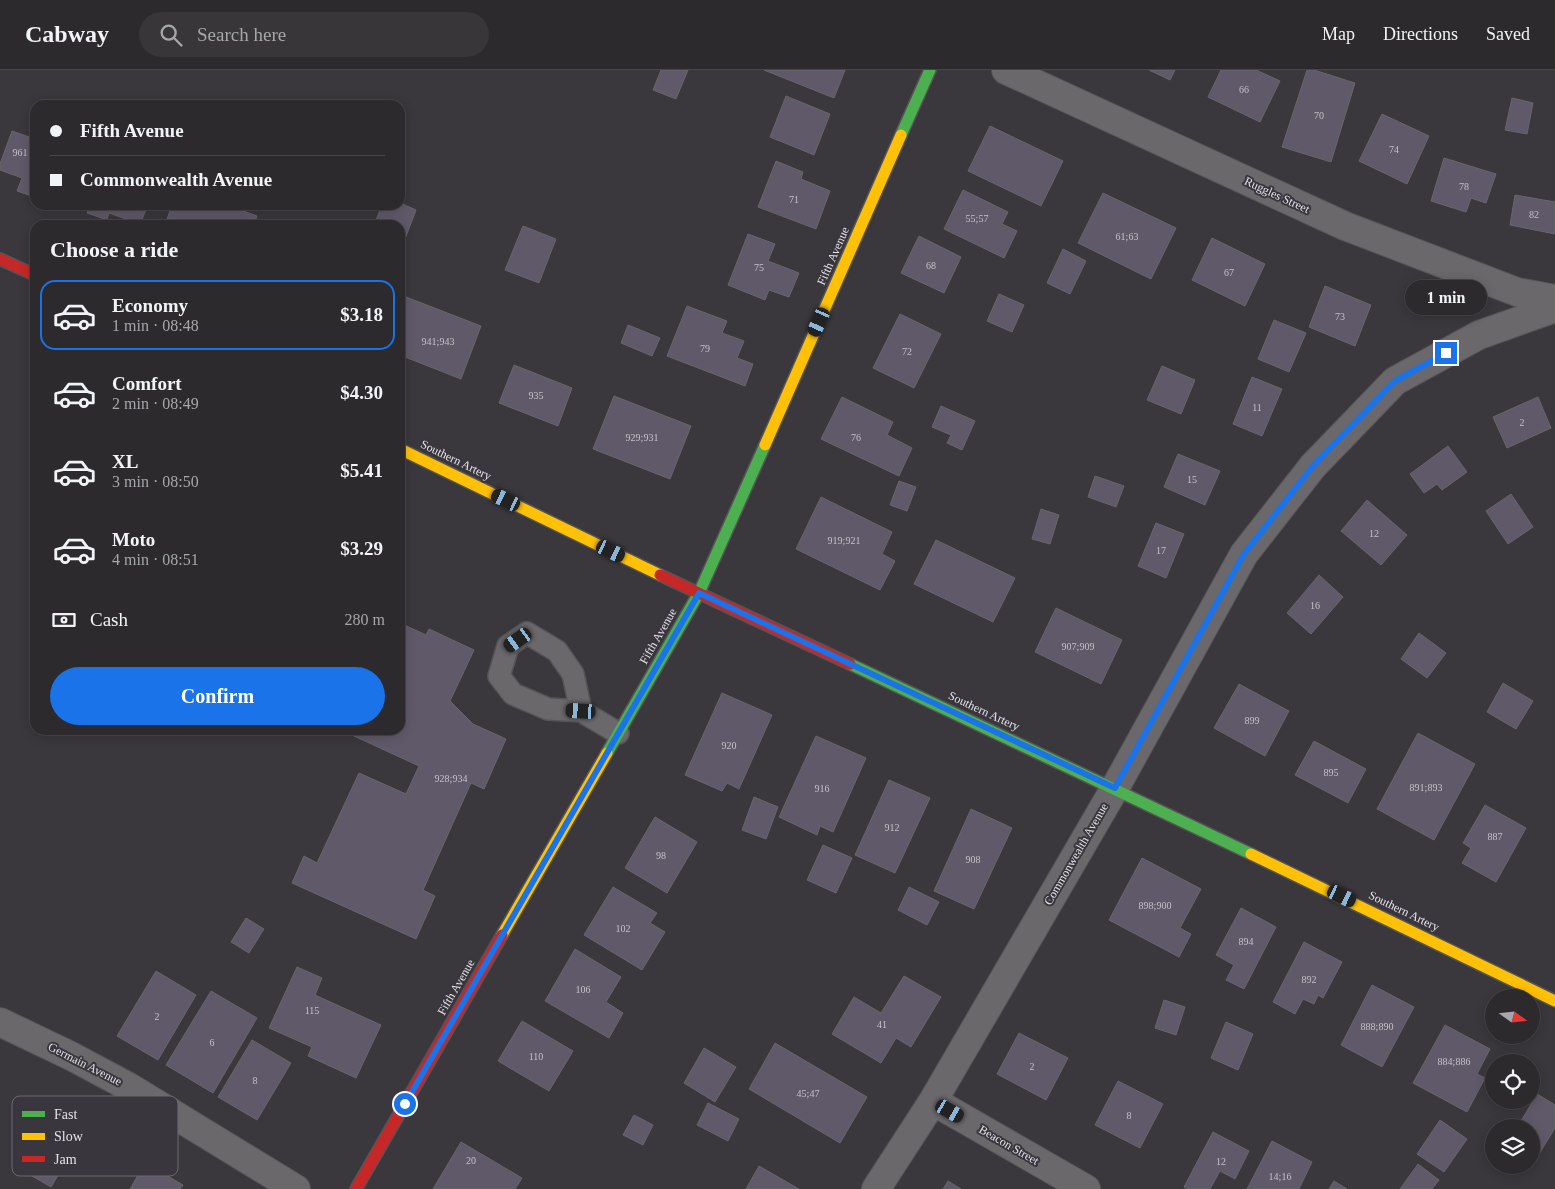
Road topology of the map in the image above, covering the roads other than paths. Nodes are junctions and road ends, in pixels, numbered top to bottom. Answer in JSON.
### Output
{"nodes":[{"id":1,"x":930,"y":70,"type":"edge"},
{"id":2,"x":1006,"y":70,"type":"edge"},
{"id":3,"x":0,"y":259,"type":"edge"},
{"id":4,"x":30,"y":273,"type":"edge"},
{"id":5,"x":1555,"y":299,"type":"edge"},
{"id":6,"x":1555,"y":308,"type":"edge"},
{"id":7,"x":405,"y":451,"type":"edge"},
{"id":8,"x":699,"y":593,"type":"junction"},
{"id":9,"x":581,"y":711,"type":"dead end"},
{"id":10,"x":618,"y":733,"type":"junction"},
{"id":11,"x":1115,"y":788,"type":"junction"},
{"id":12,"x":1555,"y":1001,"type":"edge"},
{"id":13,"x":0,"y":1022,"type":"edge"},
{"id":14,"x":143,"y":1096,"type":"edge"},
{"id":15,"x":932,"y":1101,"type":"junction"},
{"id":16,"x":178,"y":1117,"type":"edge"},
{"id":17,"x":296,"y":1189,"type":"edge"},
{"id":18,"x":356,"y":1189,"type":"edge"},
{"id":19,"x":876,"y":1189,"type":"edge"},
{"id":20,"x":1086,"y":1189,"type":"edge"}],
"edges":[{"from":1,"to":8,"type":"main road","name":"Fifth Avenue"},
{"from":2,"to":5,"type":"street","name":"Ruggles Street"},
{"from":3,"to":4,"type":"main road"},
{"from":6,"to":11,"type":"street","name":"Commonwealth Avenue"},
{"from":7,"to":8,"type":"main road","name":"Southern Artery"},
{"from":8,"to":10,"type":"main road","name":"Fifth Avenue"},
{"from":8,"to":11,"type":"main road","name":"Southern Artery"},
{"from":9,"to":10,"type":"lane"},
{"from":10,"to":18,"type":"main road","name":"Fifth Avenue"},
{"from":11,"to":12,"type":"main road","name":"Southern Artery"},
{"from":11,"to":15,"type":"street","name":"Commonwealth Avenue"},
{"from":13,"to":14,"type":"street","name":"Germain Avenue"},
{"from":15,"to":19,"type":"street","name":"Commonwealth Avenue"},
{"from":15,"to":20,"type":"street","name":"Beacon Street"},
{"from":16,"to":17,"type":"street","name":"Germain Avenue"}]}
